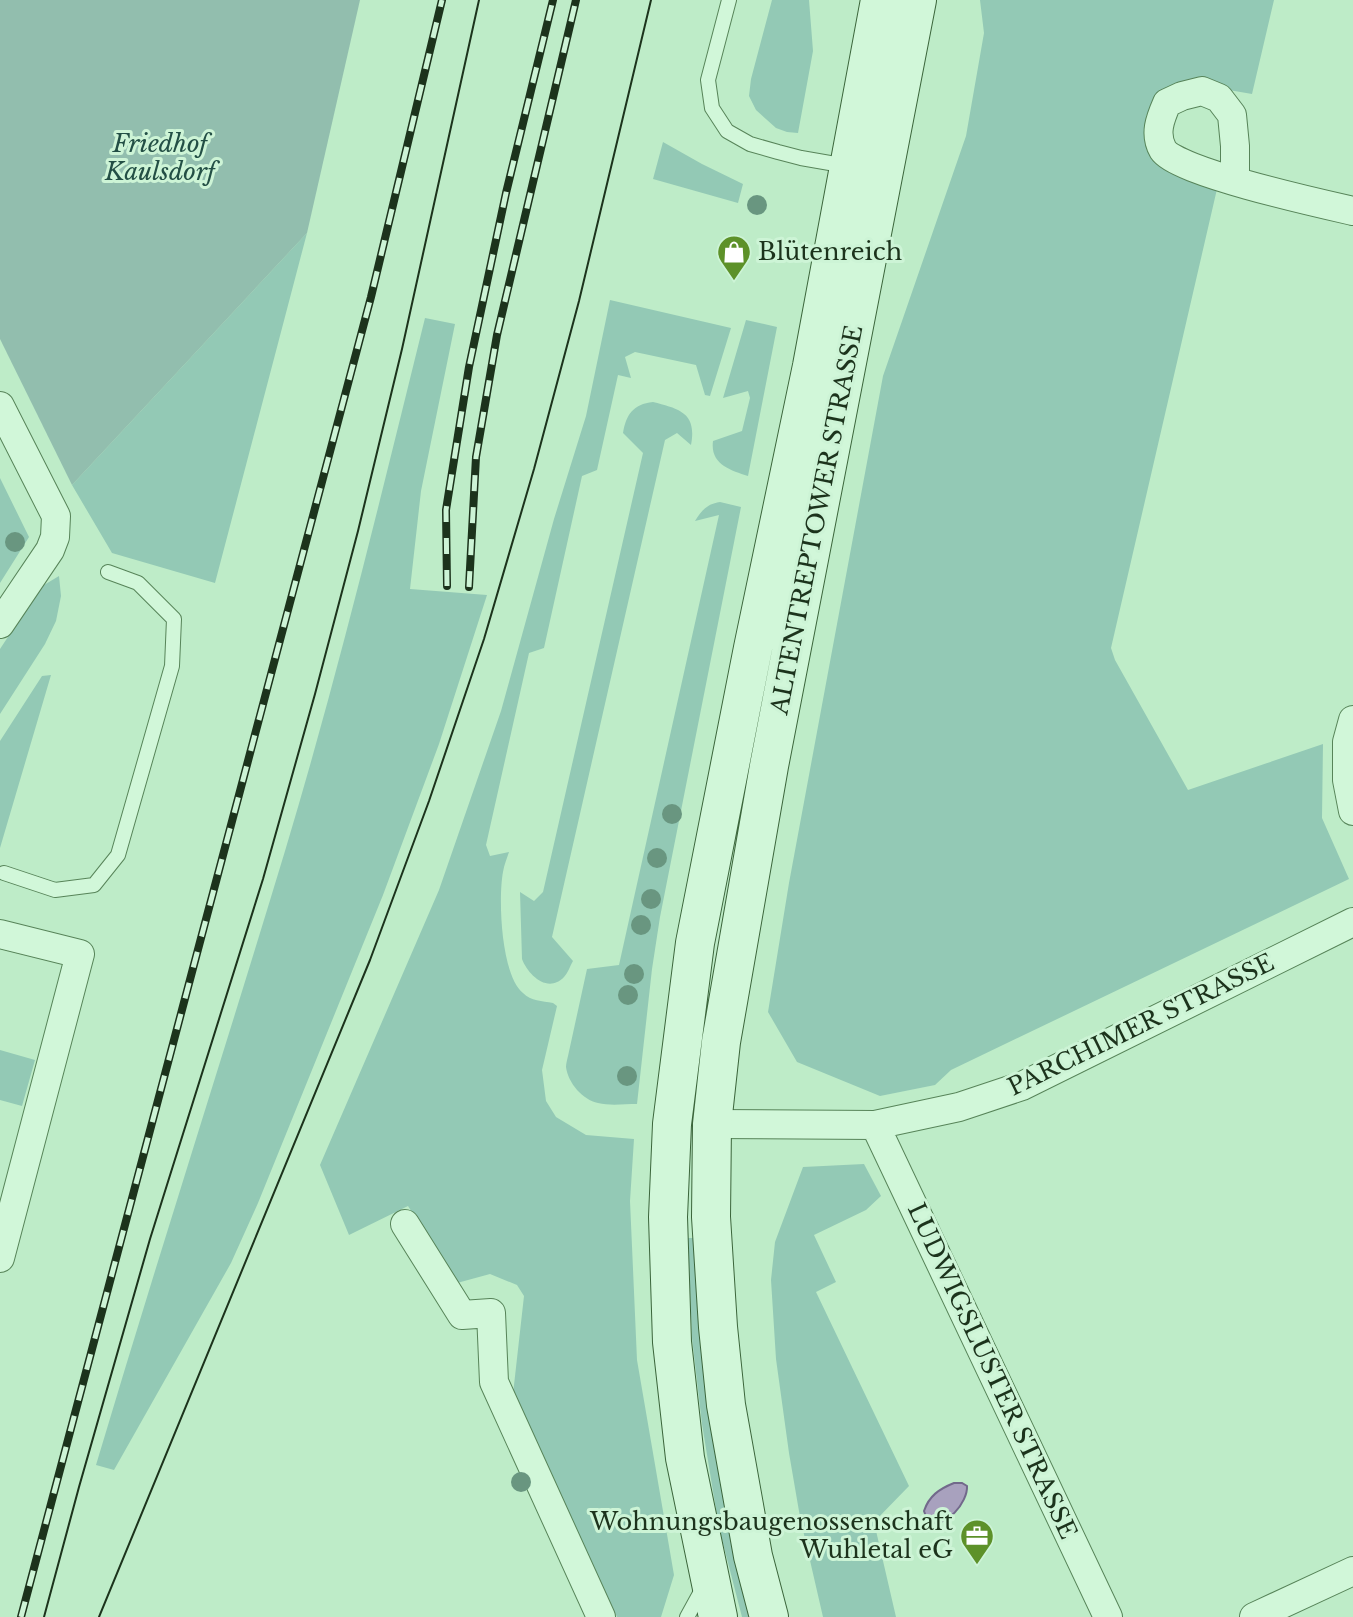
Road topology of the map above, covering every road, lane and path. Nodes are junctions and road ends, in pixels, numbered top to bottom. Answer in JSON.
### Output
{"nodes":[{"id":1,"x":729,"y":0,"type":"edge"},
{"id":2,"x":880,"y":0,"type":"edge"},
{"id":3,"x":914,"y":6,"type":"edge"},
{"id":4,"x":866,"y":169,"type":"junction"},
{"id":5,"x":1235,"y":181,"type":"dead end"},
{"id":6,"x":1353,"y":211,"type":"edge"},
{"id":7,"x":0,"y":406,"type":"edge"},
{"id":8,"x":108,"y":572,"type":"dead end"},
{"id":9,"x":0,"y":624,"type":"edge"},
{"id":10,"x":1353,"y":720,"type":"edge"},
{"id":11,"x":1353,"y":811,"type":"edge"},
{"id":12,"x":4,"y":873,"type":"dead end"},
{"id":13,"x":1353,"y":922,"type":"edge"},
{"id":14,"x":0,"y":934,"type":"edge"},
{"id":15,"x":672,"y":1124,"type":"junction"},
{"id":16,"x":712,"y":1124,"type":"junction"},
{"id":17,"x":875,"y":1125,"type":"junction"},
{"id":18,"x":405,"y":1224,"type":"dead end"},
{"id":19,"x":0,"y":1258,"type":"edge"},
{"id":20,"x":1353,"y":1571,"type":"edge"},
{"id":21,"x":709,"y":1576,"type":"junction"},
{"id":22,"x":600,"y":1617,"type":"edge"},
{"id":23,"x":687,"y":1617,"type":"edge"},
{"id":24,"x":718,"y":1617,"type":"edge"},
{"id":25,"x":769,"y":1617,"type":"edge"},
{"id":26,"x":1108,"y":1617,"type":"edge"},
{"id":27,"x":1254,"y":1617,"type":"edge"}],
"edges":[{"from":1,"to":4,"type":"lane"},
{"from":2,"to":4,"type":"main road","name":"ALTENTREPTOWER STRASSE"},
{"from":3,"to":4,"type":"main road","name":"ALTENTREPTOWER STRASSE"},
{"from":4,"to":15,"type":"main road","name":"ALTENTREPTOWER STRASSE"},
{"from":4,"to":16,"type":"main road","name":"ALTENTREPTOWER STRASSE"},
{"from":5,"to":6,"type":"street"},
{"from":7,"to":9,"type":"street"},
{"from":8,"to":12,"type":"lane"},
{"from":10,"to":11,"type":"street"},
{"from":13,"to":17,"type":"street","name":"PARCHIMER STRASSE"},
{"from":14,"to":19,"type":"street"},
{"from":15,"to":16,"type":"main road","name":"PARCHIMER STRASSE"},
{"from":15,"to":21,"type":"main road","name":"ALTENTREPTOWER STRASSE"},
{"from":16,"to":17,"type":"street","name":"PARCHIMER STRASSE"},
{"from":16,"to":25,"type":"main road","name":"ALTENTREPTOWER STRASSE"},
{"from":17,"to":26,"type":"street","name":"LUDWIGSLUSTER STRASSE"},
{"from":18,"to":22,"type":"street"},
{"from":20,"to":27,"type":"street"},
{"from":21,"to":23,"type":"lane"},
{"from":21,"to":24,"type":"main road","name":"ALTENTREPTOWER STRASSE"}]}
